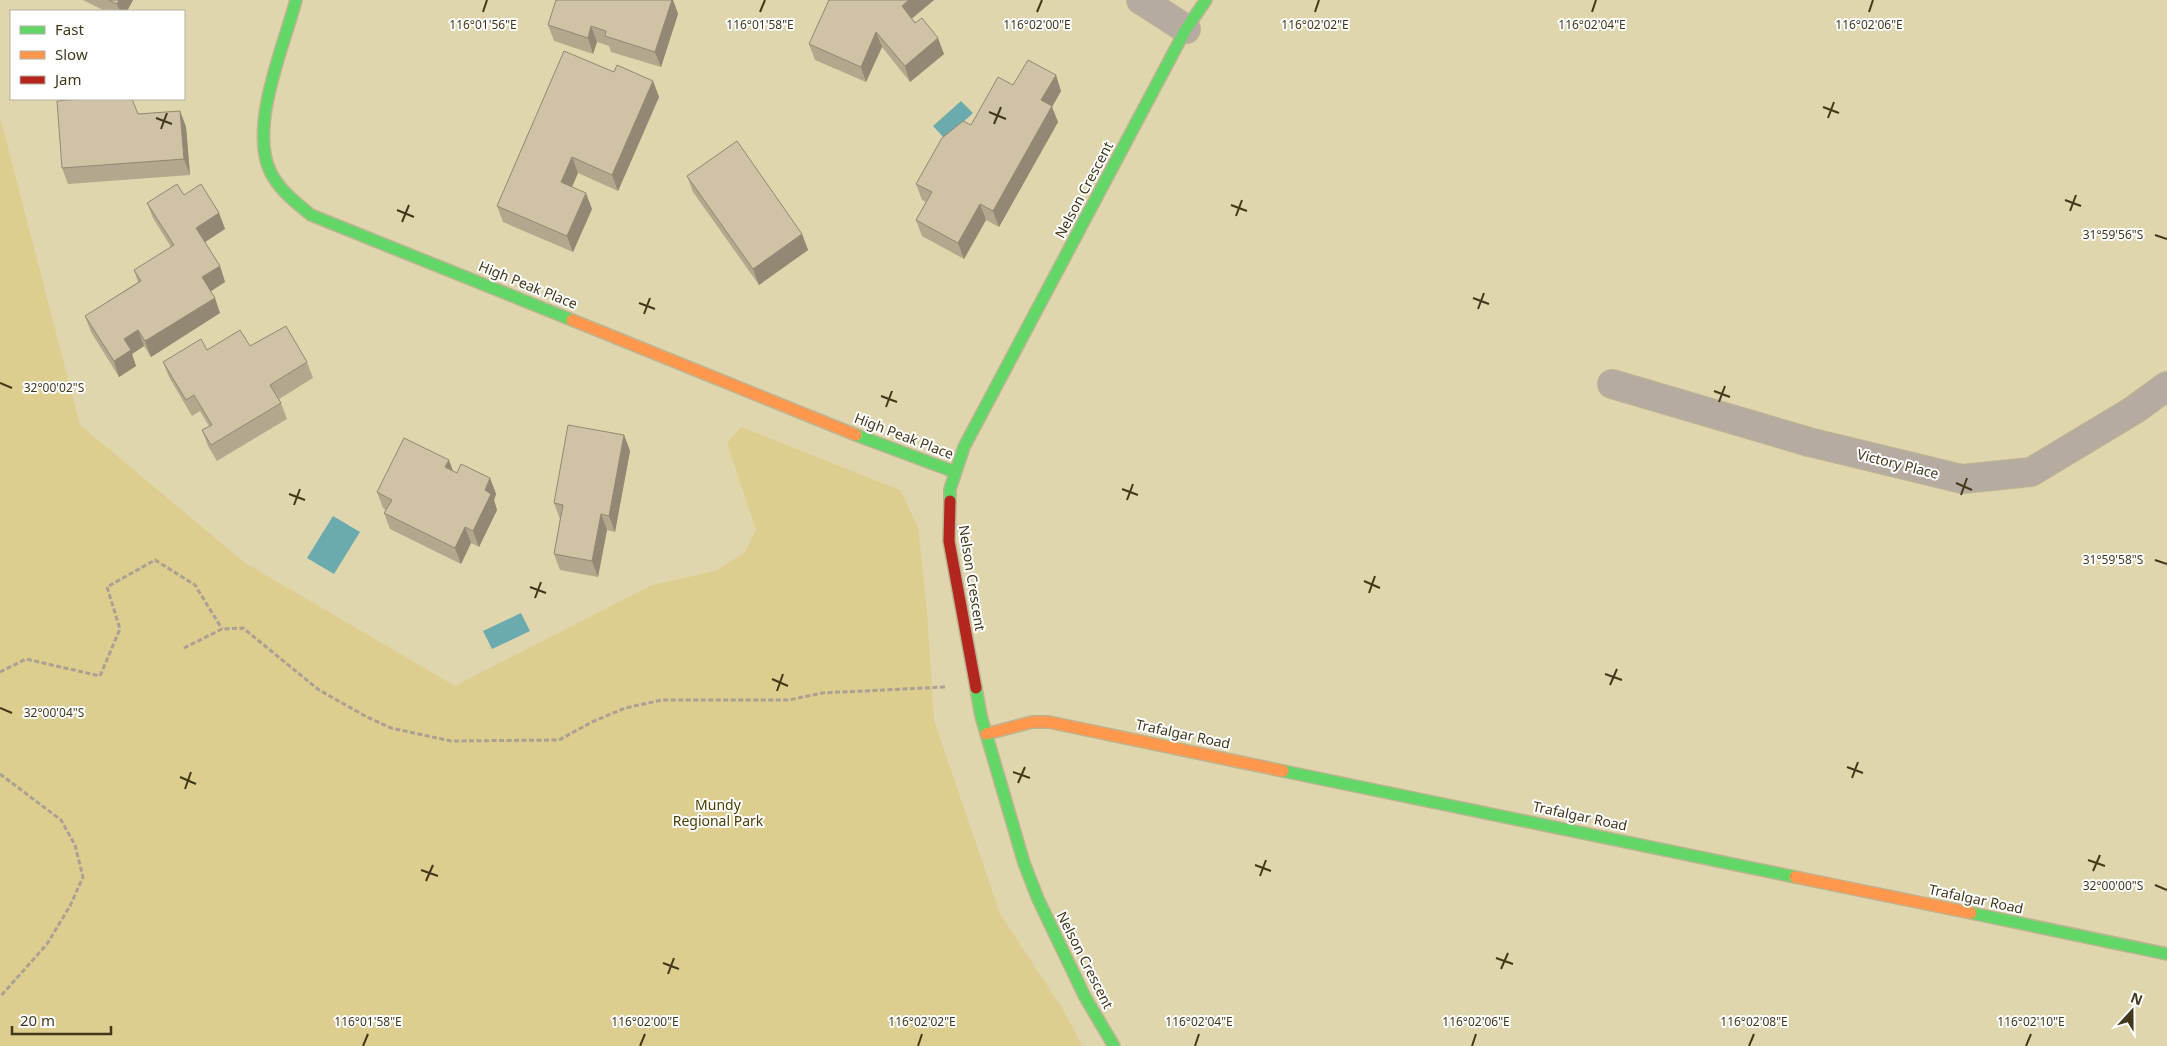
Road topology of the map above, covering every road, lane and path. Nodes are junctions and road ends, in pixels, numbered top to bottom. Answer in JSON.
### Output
{"nodes":[{"id":1,"x":296,"y":0,"type":"edge"},
{"id":2,"x":1141,"y":0,"type":"edge"},
{"id":3,"x":1206,"y":0,"type":"edge"},
{"id":4,"x":1186,"y":28,"type":"junction"},
{"id":5,"x":1612,"y":384,"type":"dead end"},
{"id":6,"x":2167,"y":386,"type":"edge"},
{"id":7,"x":955,"y":472,"type":"junction"},
{"id":8,"x":222,"y":629,"type":"junction"},
{"id":9,"x":184,"y":648,"type":"dead end"},
{"id":10,"x":0,"y":672,"type":"edge"},
{"id":11,"x":946,"y":687,"type":"dead end"},
{"id":12,"x":986,"y":734,"type":"junction"},
{"id":13,"x":0,"y":774,"type":"edge"},
{"id":14,"x":2167,"y":954,"type":"edge"},
{"id":15,"x":0,"y":997,"type":"edge"},
{"id":16,"x":1114,"y":1046,"type":"edge"}],
"edges":[{"from":1,"to":7,"type":"street","name":"High Peak Place"},
{"from":2,"to":4,"type":"street"},
{"from":3,"to":4,"type":"street","name":"Nelson Crescent"},
{"from":4,"to":7,"type":"street","name":"Nelson Crescent"},
{"from":5,"to":6,"type":"street","name":"Victory Place"},
{"from":7,"to":12,"type":"street","name":"Nelson Crescent"},
{"from":8,"to":9,"type":"path"},
{"from":8,"to":10,"type":"path"},
{"from":8,"to":11,"type":"path"},
{"from":12,"to":14,"type":"street","name":"Trafalgar Road"},
{"from":12,"to":16,"type":"street","name":"Nelson Crescent"},
{"from":13,"to":15,"type":"path"}]}
